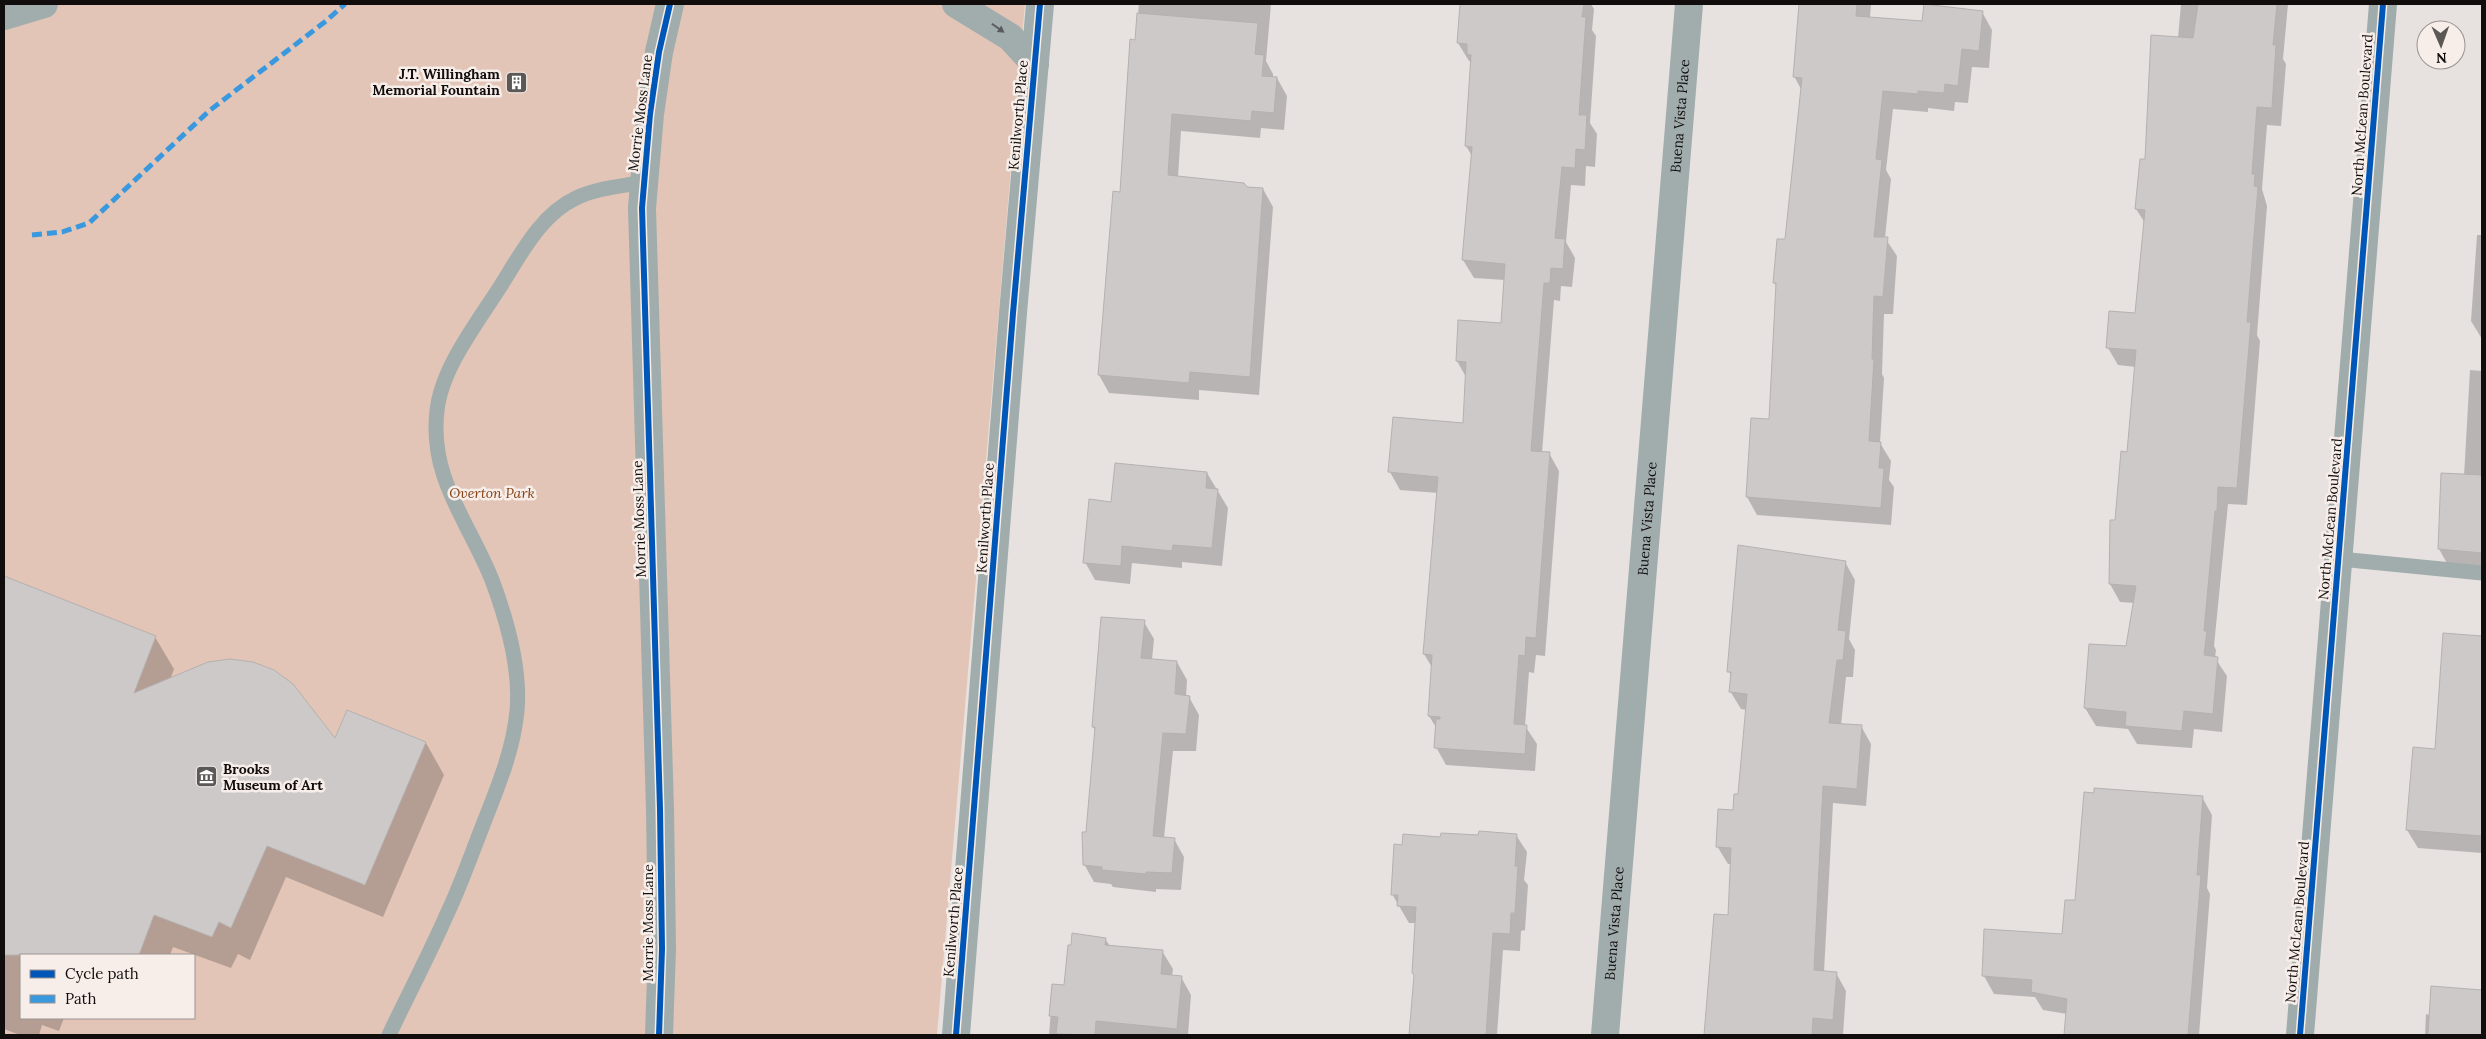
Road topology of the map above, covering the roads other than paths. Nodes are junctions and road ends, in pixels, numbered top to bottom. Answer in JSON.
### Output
{"nodes":[{"id":1,"x":44,"y":4,"type":"edge"},
{"id":2,"x":670,"y":4,"type":"edge"},
{"id":3,"x":956,"y":4,"type":"edge"},
{"id":4,"x":1040,"y":4,"type":"edge"},
{"id":5,"x":1689,"y":4,"type":"edge"},
{"id":6,"x":2383,"y":4,"type":"edge"},
{"id":7,"x":4,"y":16,"type":"edge"},
{"id":8,"x":1034,"y":64,"type":"junction"},
{"id":9,"x":644,"y":182,"type":"junction"},
{"id":10,"x":2340,"y":559,"type":"junction"},
{"id":11,"x":2482,"y":573,"type":"edge"},
{"id":12,"x":389,"y":1035,"type":"edge"},
{"id":13,"x":659,"y":1035,"type":"edge"},
{"id":14,"x":956,"y":1035,"type":"edge"},
{"id":15,"x":1605,"y":1035,"type":"edge"},
{"id":16,"x":2300,"y":1035,"type":"edge"}],
"edges":[{"from":1,"to":7,"type":"street"},
{"from":2,"to":9,"type":"street","name":"Morrie Moss Lane"},
{"from":3,"to":8,"type":"street","one_way":true},
{"from":4,"to":8,"type":"street","name":"Kenilworth Place"},
{"from":5,"to":15,"type":"street","name":"Buena Vista Place"},
{"from":6,"to":10,"type":"main road","name":"North McLean Boulevard"},
{"from":8,"to":14,"type":"street","name":"Kenilworth Place"},
{"from":9,"to":12,"type":"lane"},
{"from":9,"to":13,"type":"street","name":"Morrie Moss Lane"},
{"from":10,"to":11,"type":"lane"},
{"from":10,"to":16,"type":"main road","name":"North McLean Boulevard"}]}
